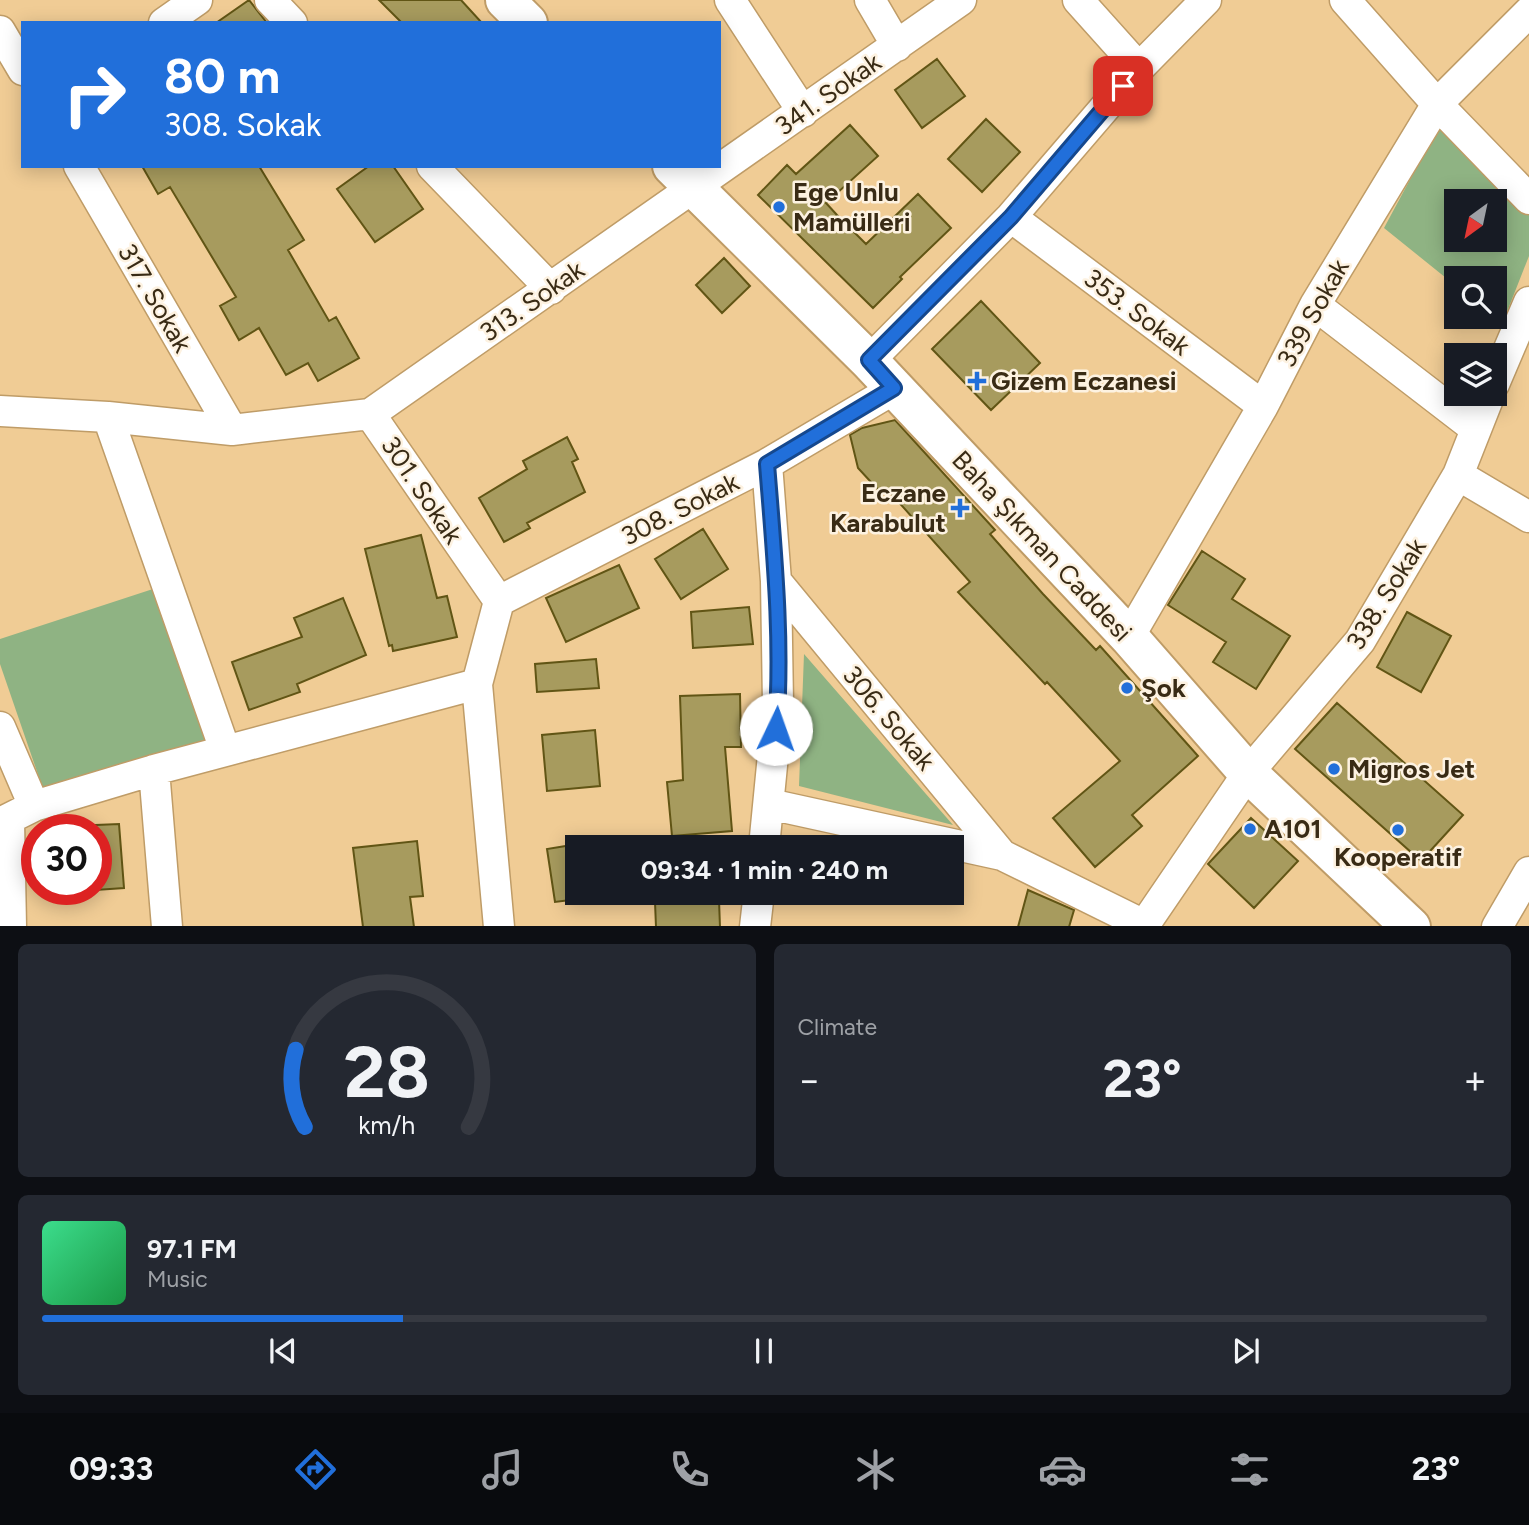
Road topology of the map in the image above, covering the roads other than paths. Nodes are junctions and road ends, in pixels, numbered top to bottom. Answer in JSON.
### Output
{"nodes":[{"id":1,"x":197,"y":0,"type":"edge"},
{"id":2,"x":270,"y":0,"type":"edge"},
{"id":3,"x":505,"y":0,"type":"edge"},
{"id":4,"x":730,"y":0,"type":"edge"},
{"id":5,"x":870,"y":0,"type":"edge"},
{"id":6,"x":961,"y":0,"type":"edge"},
{"id":7,"x":1078,"y":0,"type":"edge"},
{"id":8,"x":1206,"y":0,"type":"edge"},
{"id":9,"x":1345,"y":0,"type":"edge"},
{"id":10,"x":1529,"y":12,"type":"edge"},
{"id":11,"x":167,"y":21,"type":"edge"},
{"id":12,"x":290,"y":21,"type":"edge"},
{"id":13,"x":526,"y":21,"type":"edge"},
{"id":14,"x":0,"y":31,"type":"edge"},
{"id":15,"x":897,"y":47,"type":"junction"},
{"id":16,"x":21,"y":67,"type":"edge"},
{"id":17,"x":1139,"y":68,"type":"junction"},
{"id":18,"x":1437,"y":104,"type":"junction"},
{"id":19,"x":803,"y":112,"type":"junction"},
{"id":20,"x":721,"y":156,"type":"edge"},
{"id":21,"x":80,"y":168,"type":"edge"},
{"id":22,"x":434,"y":168,"type":"edge"},
{"id":23,"x":699,"y":168,"type":"edge"},
{"id":24,"x":682,"y":177,"type":"edge"},
{"id":25,"x":1529,"y":199,"type":"edge"},
{"id":26,"x":1011,"y":217,"type":"junction"},
{"id":27,"x":551,"y":289,"type":"junction"},
{"id":28,"x":1529,"y":302,"type":"edge"},
{"id":29,"x":1315,"y":305,"type":"junction"},
{"id":30,"x":1507,"y":354,"type":"edge"},
{"id":31,"x":869,"y":360,"type":"junction"},
{"id":32,"x":894,"y":388,"type":"junction"},
{"id":33,"x":1485,"y":406,"type":"edge"},
{"id":34,"x":1263,"y":407,"type":"junction"},
{"id":35,"x":0,"y":411,"type":"edge"},
{"id":36,"x":370,"y":414,"type":"junction"},
{"id":37,"x":108,"y":417,"type":"junction"},
{"id":38,"x":1476,"y":429,"type":"junction"},
{"id":39,"x":232,"y":430,"type":"junction"},
{"id":40,"x":767,"y":464,"type":"junction"},
{"id":41,"x":1458,"y":475,"type":"junction"},
{"id":42,"x":1529,"y":517,"type":"edge"},
{"id":43,"x":776,"y":581,"type":"junction"},
{"id":44,"x":499,"y":601,"type":"junction"},
{"id":45,"x":1129,"y":637,"type":"junction"},
{"id":46,"x":477,"y":684,"type":"junction"},
{"id":47,"x":0,"y":727,"type":"edge"},
{"id":48,"x":225,"y":750,"type":"junction"},
{"id":49,"x":154,"y":769,"type":"junction"},
{"id":50,"x":1248,"y":773,"type":"junction"},
{"id":51,"x":769,"y":804,"type":"junction"},
{"id":52,"x":14,"y":816,"type":"edge"},
{"id":53,"x":765,"y":835,"type":"edge"},
{"id":54,"x":1002,"y":855,"type":"junction"},
{"id":55,"x":1529,"y":872,"type":"edge"},
{"id":56,"x":757,"y":905,"type":"edge"},
{"id":57,"x":11,"y":926,"type":"edge"},
{"id":58,"x":167,"y":926,"type":"edge"},
{"id":59,"x":499,"y":926,"type":"edge"},
{"id":60,"x":755,"y":926,"type":"edge"},
{"id":61,"x":1143,"y":926,"type":"edge"},
{"id":62,"x":1411,"y":926,"type":"edge"},
{"id":63,"x":1497,"y":926,"type":"edge"}],
"edges":[{"from":1,"to":11,"type":"street"},
{"from":2,"to":12,"type":"street"},
{"from":3,"to":13,"type":"main road"},
{"from":4,"to":19,"type":"street"},
{"from":5,"to":15,"type":"street"},
{"from":6,"to":15,"type":"street","name":"341. Sokak"},
{"from":7,"to":17,"type":"street"},
{"from":8,"to":17,"type":"street"},
{"from":9,"to":18,"type":"street"},
{"from":10,"to":18,"type":"street","name":"339 Sokak"},
{"from":14,"to":16,"type":"street"},
{"from":15,"to":19,"type":"street","name":"341. Sokak"},
{"from":17,"to":26,"type":"street"},
{"from":18,"to":25,"type":"street"},
{"from":18,"to":29,"type":"street","name":"339 Sokak"},
{"from":19,"to":20,"type":"street","name":"341. Sokak"},
{"from":21,"to":39,"type":"street","name":"317. Sokak"},
{"from":22,"to":27,"type":"street"},
{"from":23,"to":24,"type":"street","name":"341. Sokak"},
{"from":24,"to":27,"type":"street","name":"313. Sokak"},
{"from":24,"to":31,"type":"main road","name":"Baha Şıkman Caddesi"},
{"from":26,"to":31,"type":"street"},
{"from":26,"to":34,"type":"street","name":"353. Sokak"},
{"from":27,"to":36,"type":"street","name":"313. Sokak"},
{"from":28,"to":30,"type":"street"},
{"from":29,"to":34,"type":"street","name":"339 Sokak"},
{"from":29,"to":38,"type":"street"},
{"from":31,"to":32,"type":"main road","name":"Baha Şıkman Caddesi"},
{"from":32,"to":40,"type":"street","name":"308. Sokak"},
{"from":32,"to":45,"type":"main road","name":"Baha Şıkman Caddesi"},
{"from":33,"to":38,"type":"street","name":"338. Sokak"},
{"from":34,"to":45,"type":"street","name":"339 Sokak"},
{"from":35,"to":37,"type":"street","name":"301. Sokak"},
{"from":36,"to":39,"type":"street","name":"301. Sokak"},
{"from":36,"to":44,"type":"street","name":"301. Sokak"},
{"from":37,"to":39,"type":"street","name":"301. Sokak"},
{"from":37,"to":48,"type":"street"},
{"from":38,"to":41,"type":"street","name":"338. Sokak"},
{"from":40,"to":43,"type":"street"},
{"from":40,"to":44,"type":"street","name":"308. Sokak"},
{"from":41,"to":42,"type":"street"},
{"from":41,"to":50,"type":"street","name":"338. Sokak"},
{"from":43,"to":51,"type":"street"},
{"from":43,"to":54,"type":"street","name":"306. Sokak"},
{"from":44,"to":46,"type":"street"},
{"from":45,"to":50,"type":"main road","name":"Baha Şıkman Caddesi"},
{"from":46,"to":48,"type":"street"},
{"from":46,"to":59,"type":"street"},
{"from":47,"to":52,"type":"street"},
{"from":48,"to":49,"type":"street"},
{"from":49,"to":52,"type":"street"},
{"from":49,"to":58,"type":"street"},
{"from":50,"to":61,"type":"street","name":"338. Sokak"},
{"from":50,"to":62,"type":"main road","name":"Baha Şıkman Caddesi"},
{"from":51,"to":53,"type":"street"},
{"from":51,"to":54,"type":"street"},
{"from":52,"to":57,"type":"street"},
{"from":54,"to":61,"type":"street"},
{"from":55,"to":63,"type":"street"},
{"from":56,"to":60,"type":"street"}]}
